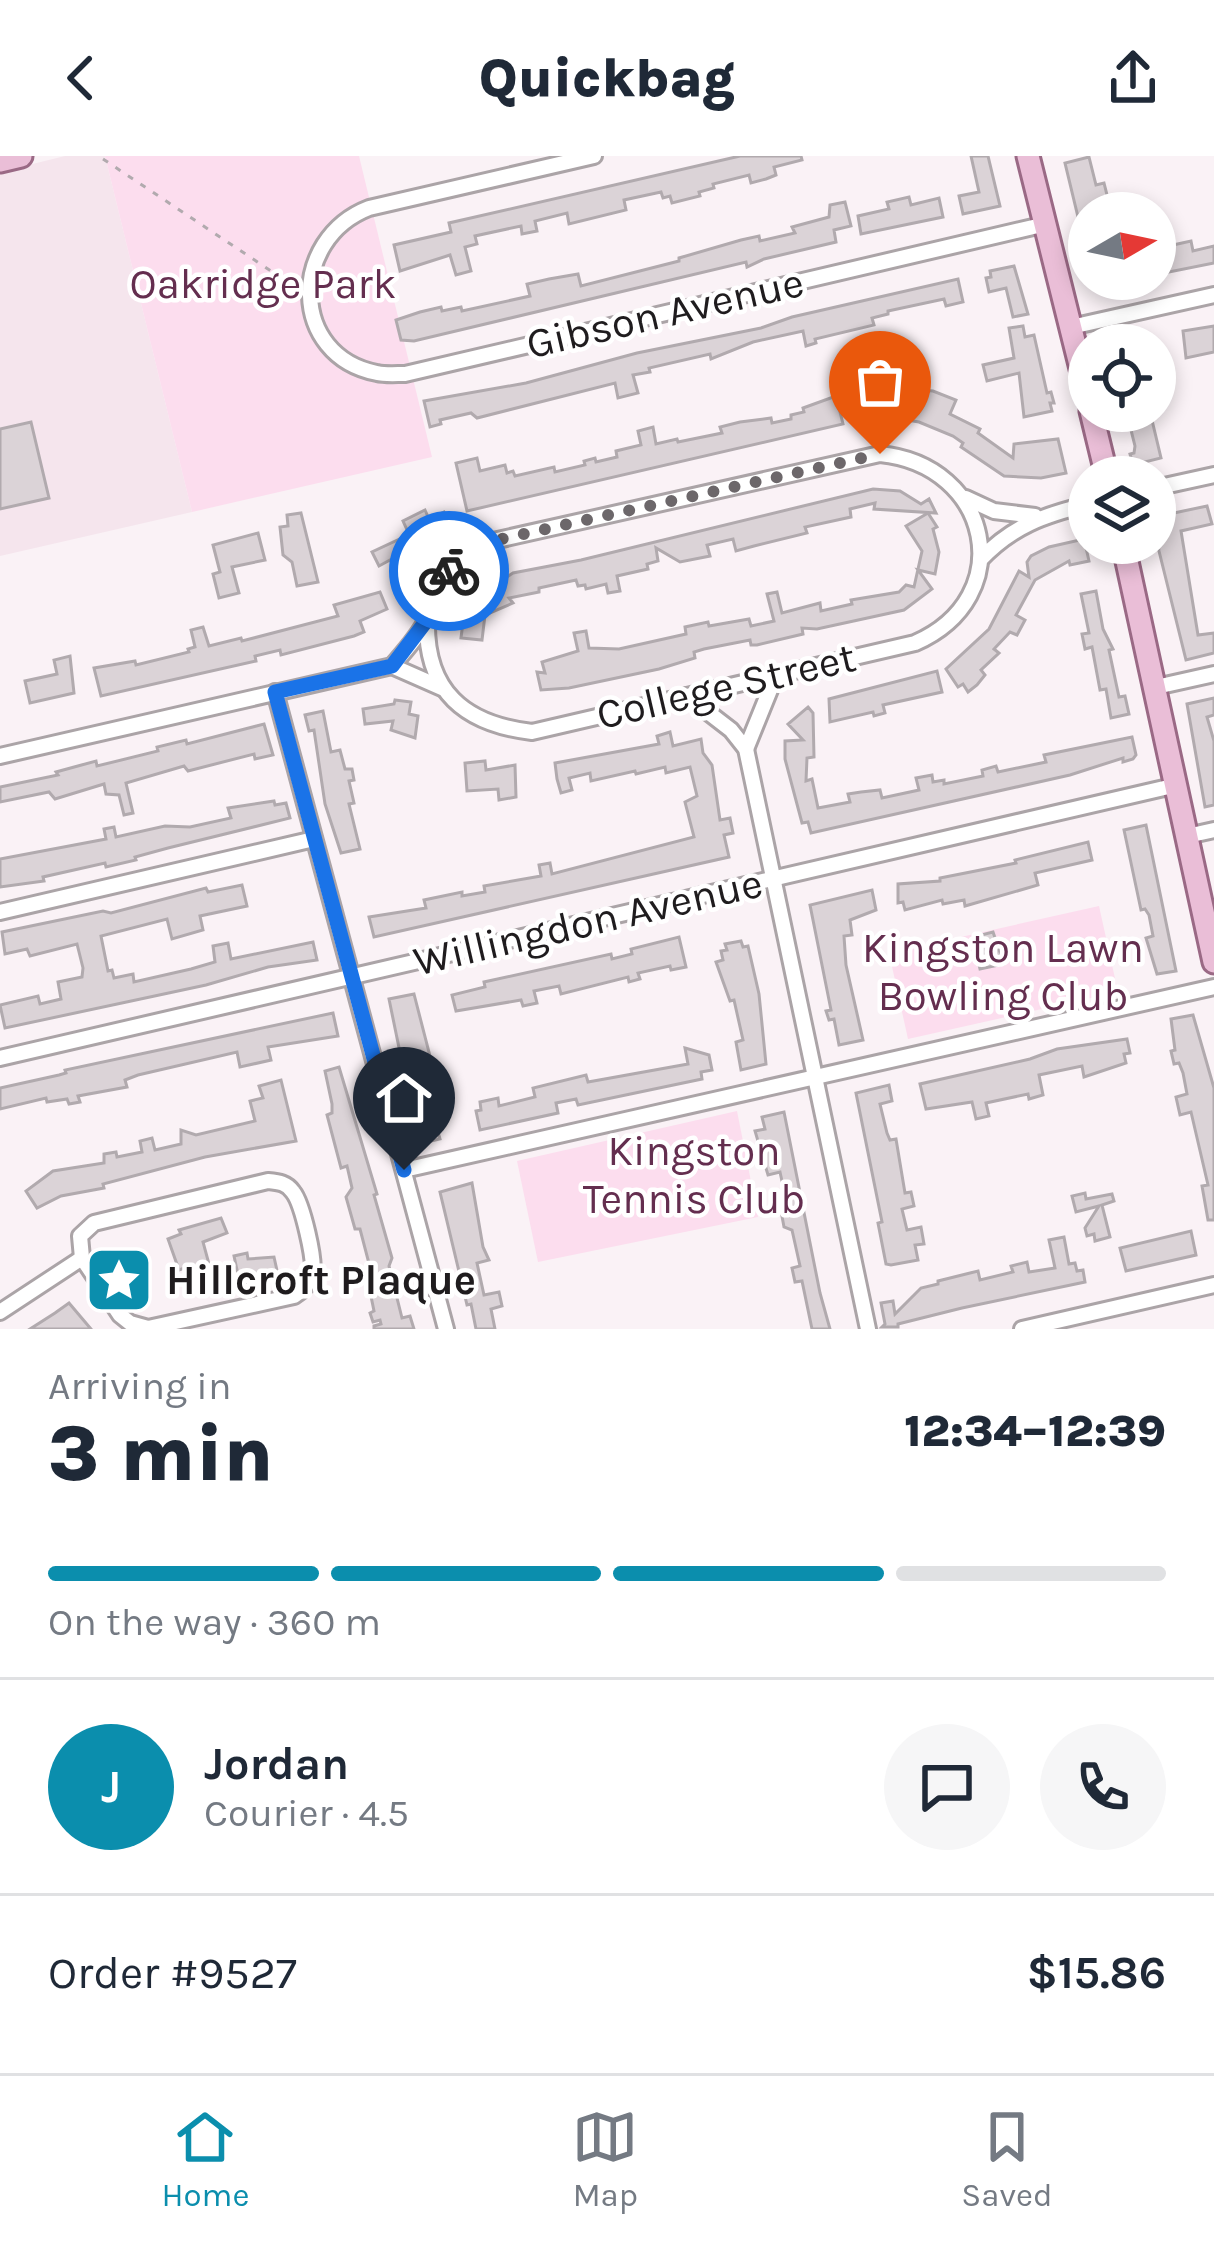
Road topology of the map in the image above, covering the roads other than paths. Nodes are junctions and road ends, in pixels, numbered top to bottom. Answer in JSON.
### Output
{"nodes":[{"id":1,"x":21,"y":156,"type":"edge"},
{"id":2,"x":594,"y":156,"type":"edge"},
{"id":3,"x":1028,"y":156,"type":"edge"},
{"id":4,"x":0,"y":161,"type":"edge"},
{"id":5,"x":1046,"y":224,"type":"junction"},
{"id":6,"x":1214,"y":295,"type":"edge"},
{"id":7,"x":1070,"y":324,"type":"edge"},
{"id":8,"x":1084,"y":324,"type":"edge"},
{"id":9,"x":1214,"y":475,"type":"edge"},
{"id":10,"x":1176,"y":483,"type":"edge"},
{"id":11,"x":966,"y":498,"type":"junction"},
{"id":12,"x":1068,"y":509,"type":"edge"},
{"id":13,"x":1038,"y":516,"type":"junction"},
{"id":14,"x":980,"y":560,"type":"junction"},
{"id":15,"x":1128,"y":564,"type":"edge"},
{"id":16,"x":427,"y":620,"type":"junction"},
{"id":17,"x":392,"y":666,"type":"junction"},
{"id":18,"x":1214,"y":674,"type":"edge"},
{"id":19,"x":776,"y":675,"type":"junction"},
{"id":20,"x":442,"y":688,"type":"junction"},
{"id":21,"x":1156,"y":688,"type":"junction"},
{"id":22,"x":275,"y":692,"type":"junction"},
{"id":23,"x":687,"y":696,"type":"junction"},
{"id":24,"x":746,"y":749,"type":"junction"},
{"id":25,"x":0,"y":756,"type":"edge"},
{"id":26,"x":1177,"y":785,"type":"junction"},
{"id":27,"x":1214,"y":830,"type":"edge"},
{"id":28,"x":1187,"y":836,"type":"junction"},
{"id":29,"x":314,"y":839,"type":"junction"},
{"id":30,"x":773,"y":878,"type":"junction"},
{"id":31,"x":0,"y":912,"type":"edge"},
{"id":32,"x":1214,"y":962,"type":"edge"},
{"id":33,"x":352,"y":977,"type":"junction"},
{"id":34,"x":1214,"y":987,"type":"edge"},
{"id":35,"x":0,"y":1058,"type":"edge"},
{"id":36,"x":815,"y":1076,"type":"junction"},
{"id":37,"x":404,"y":1170,"type":"junction"},
{"id":38,"x":82,"y":1258,"type":"junction"},
{"id":39,"x":1214,"y":1285,"type":"edge"},
{"id":40,"x":0,"y":1312,"type":"edge"},
{"id":41,"x":446,"y":1329,"type":"edge"},
{"id":42,"x":868,"y":1329,"type":"edge"},
{"id":43,"x":1022,"y":1329,"type":"edge"}],
"edges":[{"from":1,"to":4,"type":"main road"},
{"from":2,"to":5,"type":"street","name":"Gibson Avenue"},
{"from":3,"to":5,"type":"main road"},
{"from":5,"to":7,"type":"main road"},
{"from":6,"to":8,"type":"street"},
{"from":9,"to":10,"type":"street"},
{"from":11,"to":13,"type":"street"},
{"from":11,"to":14,"type":"street","name":"College Street"},
{"from":11,"to":16,"type":"street"},
{"from":12,"to":13,"type":"street","name":"College Street"},
{"from":13,"to":14,"type":"street","name":"College Street"},
{"from":14,"to":19,"type":"street","name":"College Street"},
{"from":15,"to":21,"type":"main road"},
{"from":16,"to":17,"type":"street"},
{"from":16,"to":20,"type":"street"},
{"from":17,"to":20,"type":"street","name":"College Street"},
{"from":17,"to":22,"type":"street"},
{"from":18,"to":21,"type":"street"},
{"from":19,"to":23,"type":"street","name":"College Street"},
{"from":19,"to":24,"type":"street"},
{"from":20,"to":23,"type":"street","name":"College Street"},
{"from":21,"to":26,"type":"main road"},
{"from":22,"to":25,"type":"street"},
{"from":22,"to":29,"type":"street"},
{"from":23,"to":24,"type":"street"},
{"from":24,"to":30,"type":"street"},
{"from":26,"to":28,"type":"main road"},
{"from":26,"to":30,"type":"street","name":"Willingdon Avenue"},
{"from":27,"to":28,"type":"street"},
{"from":28,"to":32,"type":"main road"},
{"from":29,"to":31,"type":"street"},
{"from":29,"to":33,"type":"street"},
{"from":30,"to":33,"type":"street","name":"Willingdon Avenue"},
{"from":30,"to":36,"type":"street"},
{"from":33,"to":35,"type":"street","name":"Willingdon Avenue"},
{"from":33,"to":37,"type":"street"},
{"from":34,"to":36,"type":"street"},
{"from":36,"to":37,"type":"street"},
{"from":36,"to":42,"type":"street"},
{"from":37,"to":41,"type":"street"},
{"from":38,"to":38,"type":"street"},
{"from":38,"to":40,"type":"street"},
{"from":39,"to":43,"type":"street"}]}
